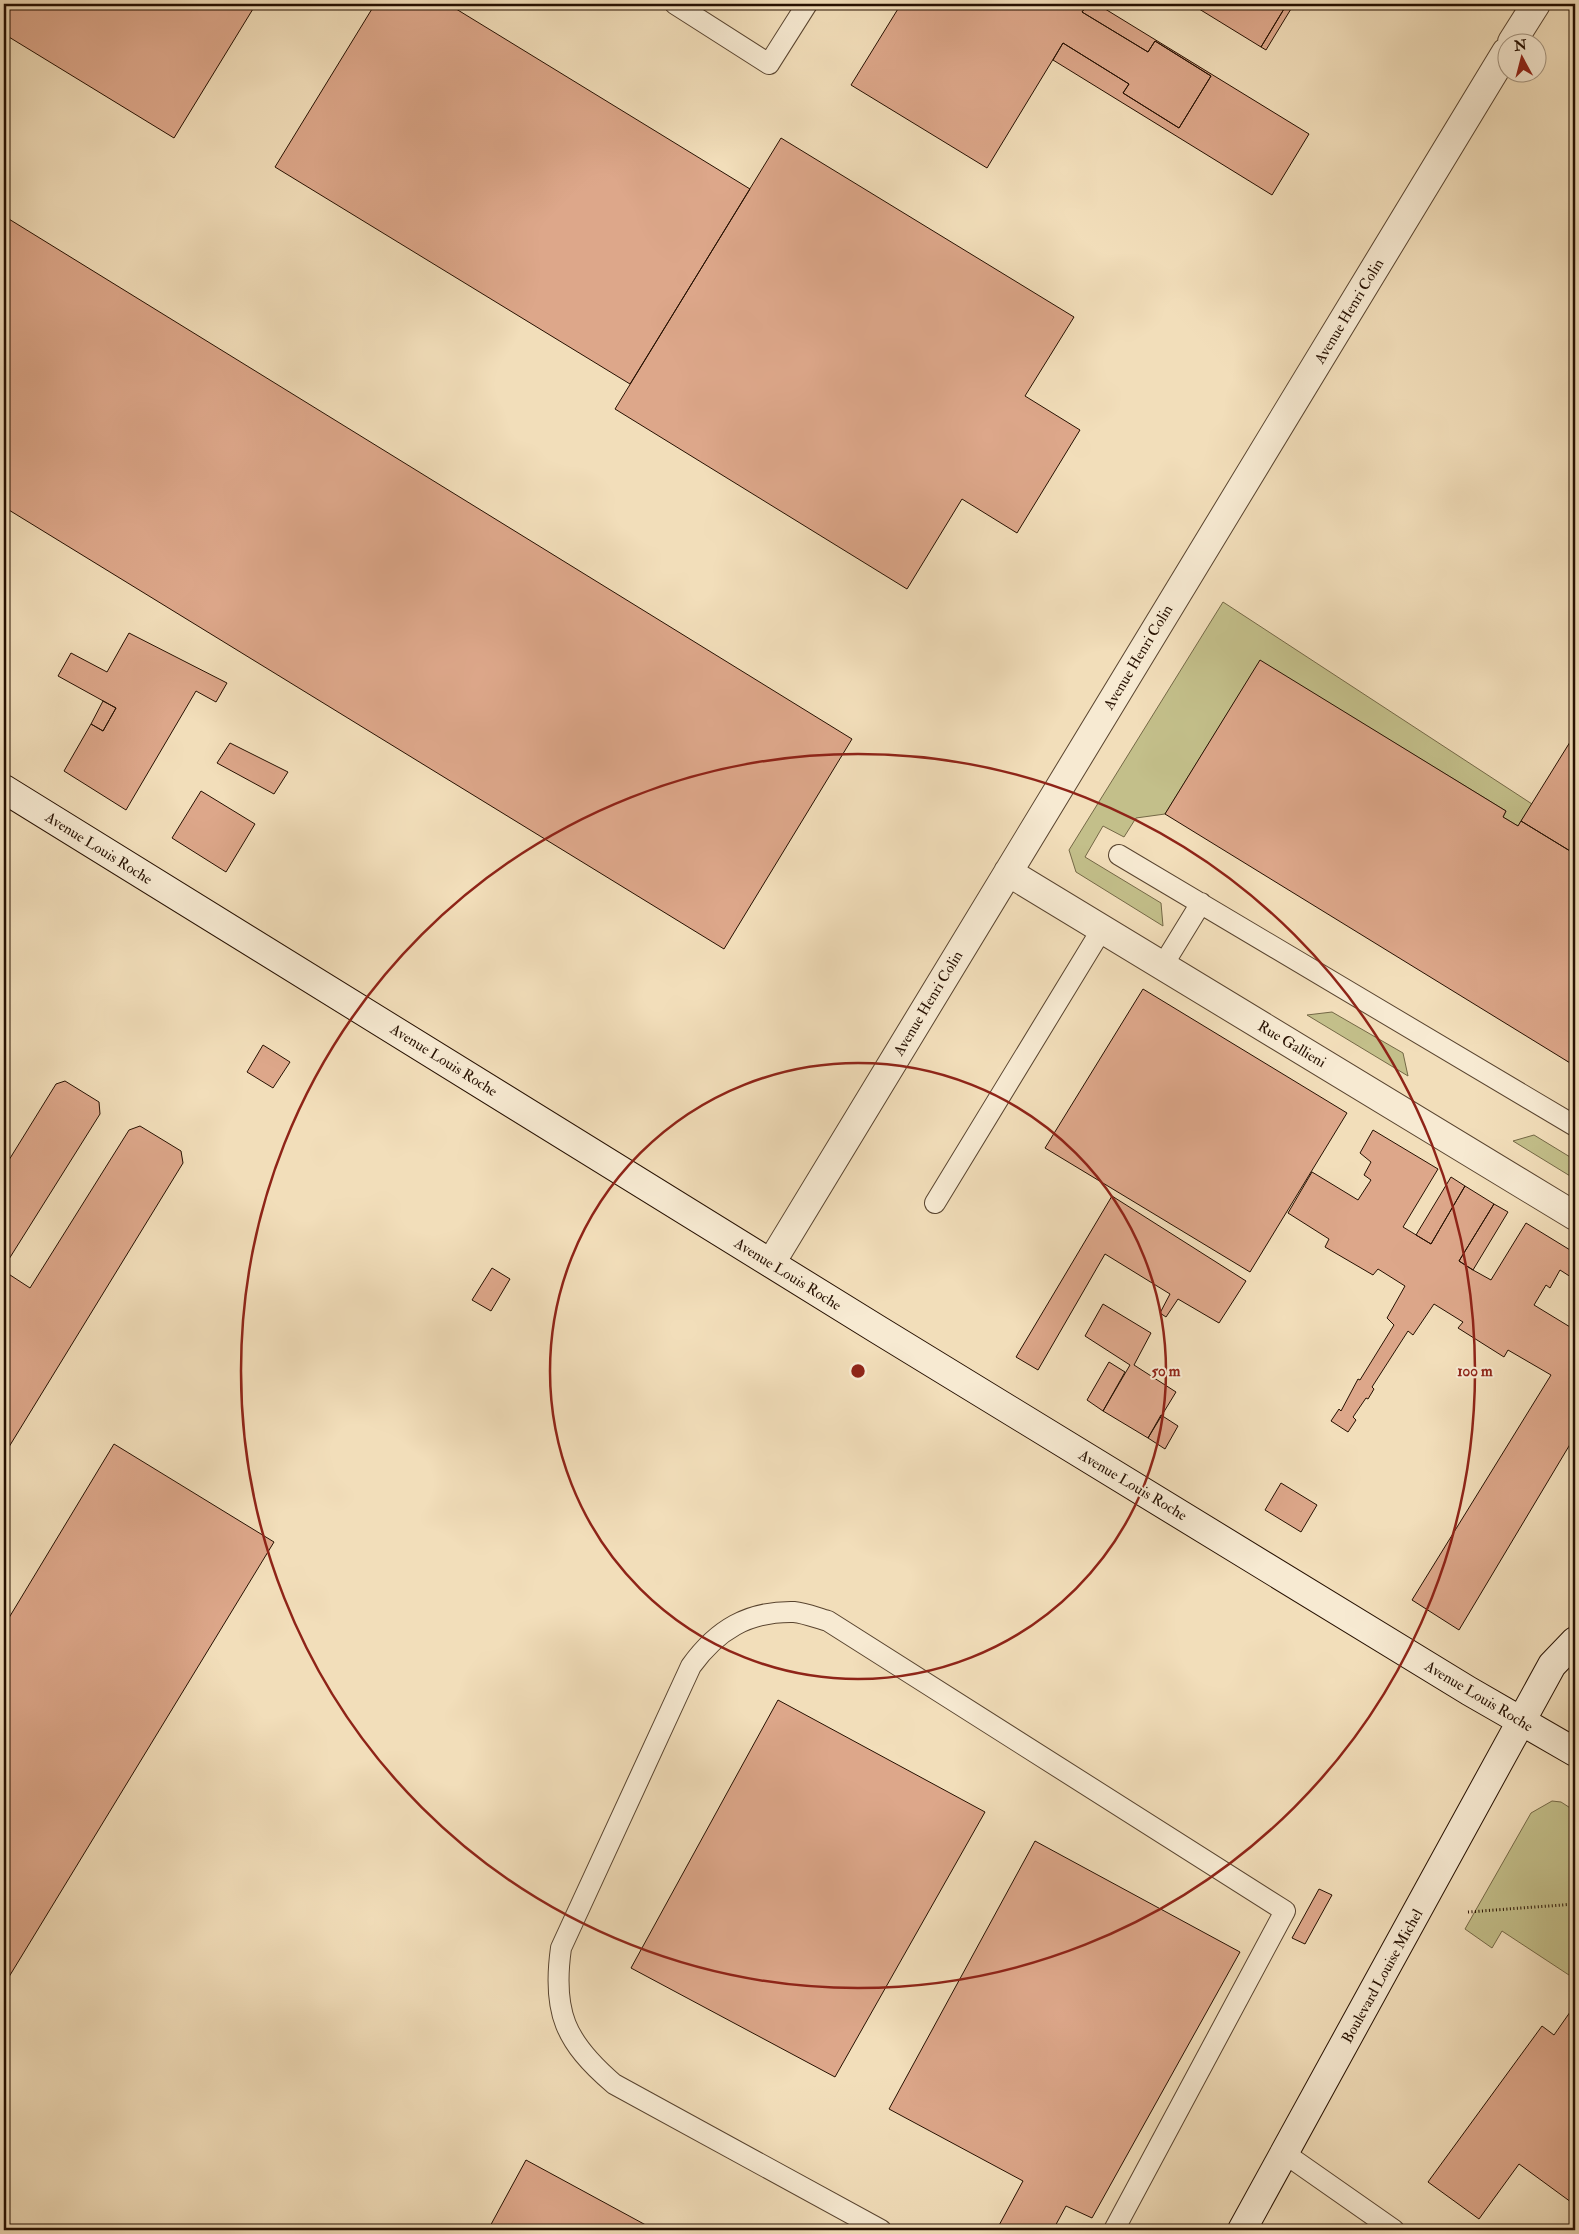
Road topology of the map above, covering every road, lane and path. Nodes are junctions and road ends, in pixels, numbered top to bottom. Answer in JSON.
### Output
{"nodes":[{"id":1,"x":675,"y":4,"type":"edge"},
{"id":2,"x":807,"y":4,"type":"edge"},
{"id":3,"x":1536,"y":4,"type":"edge"},
{"id":4,"x":1518,"y":32,"type":"edge"},
{"id":5,"x":1496,"y":68,"type":"edge"},
{"id":6,"x":4,"y":789,"type":"edge"},
{"id":7,"x":1119,"y":855,"type":"dead end"},
{"id":8,"x":1008,"y":872,"type":"junction"},
{"id":9,"x":1201,"y":903,"type":"junction"},
{"id":10,"x":1102,"y":929,"type":"junction"},
{"id":11,"x":1163,"y":965,"type":"junction"},
{"id":12,"x":1575,"y":1126,"type":"edge"},
{"id":13,"x":935,"y":1203,"type":"dead end"},
{"id":14,"x":1575,"y":1216,"type":"edge"},
{"id":15,"x":770,"y":1263,"type":"junction"},
{"id":16,"x":1575,"y":1640,"type":"edge"},
{"id":17,"x":1521,"y":1721,"type":"junction"},
{"id":18,"x":1575,"y":1752,"type":"edge"},
{"id":19,"x":1575,"y":1904,"type":"edge"},
{"id":20,"x":1468,"y":1912,"type":"dead end"},
{"id":21,"x":1284,"y":2153,"type":"junction"},
{"id":22,"x":1246,"y":2228,"type":"edge"},
{"id":23,"x":881,"y":2230,"type":"edge"},
{"id":24,"x":1114,"y":2230,"type":"edge"},
{"id":25,"x":1394,"y":2230,"type":"edge"}],
"edges":[{"from":1,"to":2,"type":"lane"},
{"from":3,"to":4,"type":"main road"},
{"from":5,"to":8,"type":"main road","name":"Avenue Henri Colin"},
{"from":6,"to":15,"type":"main road","name":"Avenue Louis Roche"},
{"from":7,"to":9,"type":"lane"},
{"from":8,"to":10,"type":"main road","name":"Rue Gallieni"},
{"from":8,"to":15,"type":"main road","name":"Avenue Henri Colin"},
{"from":9,"to":11,"type":"lane"},
{"from":9,"to":12,"type":"lane"},
{"from":10,"to":11,"type":"main road","name":"Rue Gallieni"},
{"from":10,"to":13,"type":"lane"},
{"from":11,"to":14,"type":"main road","name":"Rue Gallieni"},
{"from":15,"to":17,"type":"main road","name":"Avenue Louis Roche"},
{"from":16,"to":17,"type":"main road","name":"Boulevard Louise Michel"},
{"from":17,"to":18,"type":"main road","name":"Avenue Louis Roche"},
{"from":17,"to":21,"type":"main road","name":"Boulevard Louise Michel"},
{"from":19,"to":20,"type":"path"},
{"from":21,"to":22,"type":"main road","name":"Boulevard Louise Michel"},
{"from":21,"to":25,"type":"lane"},
{"from":23,"to":24,"type":"lane"}]}
